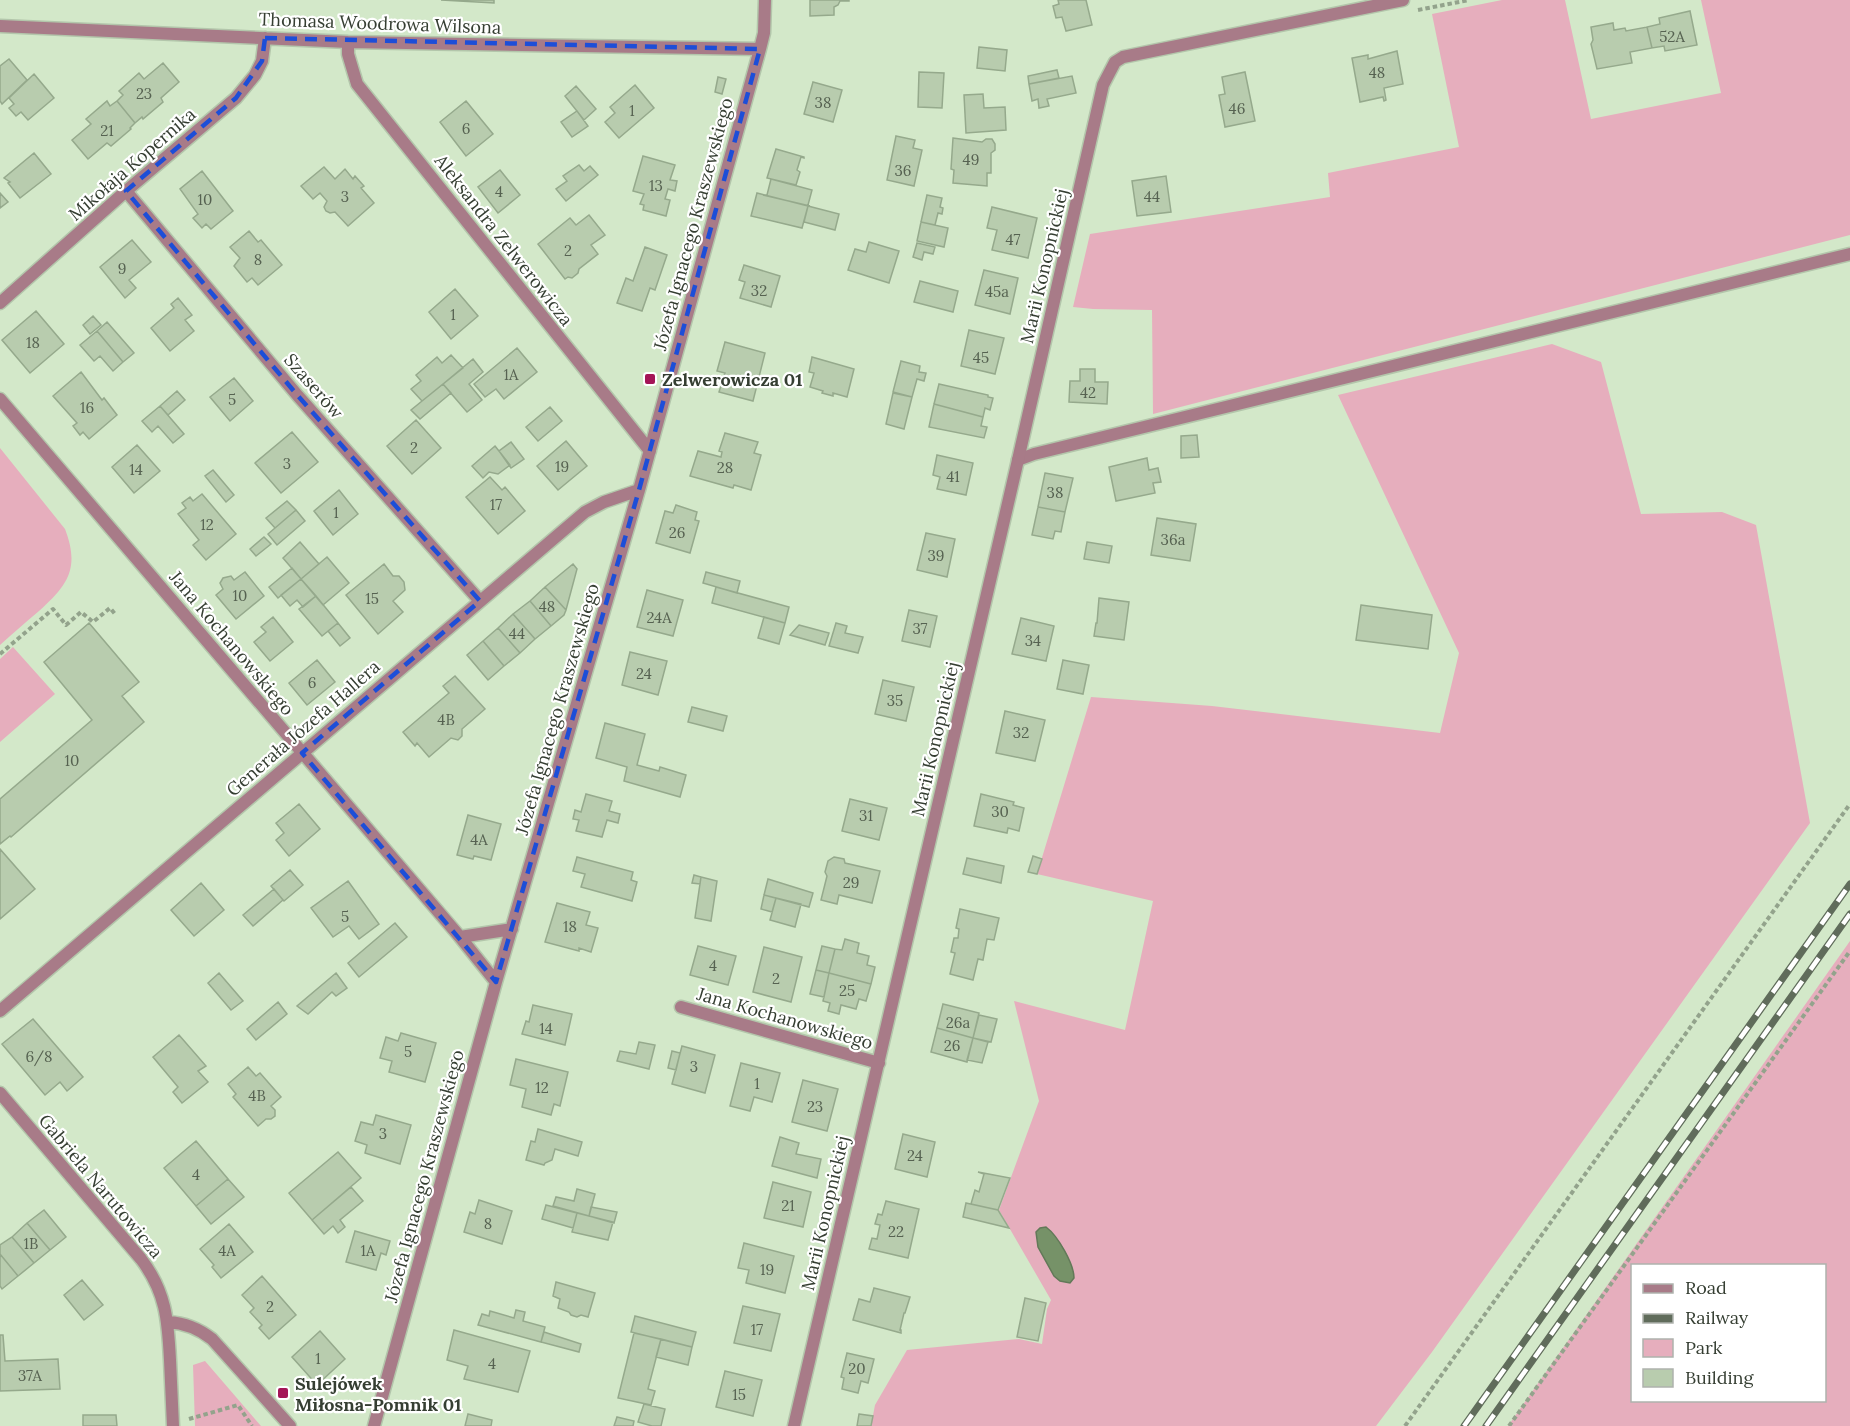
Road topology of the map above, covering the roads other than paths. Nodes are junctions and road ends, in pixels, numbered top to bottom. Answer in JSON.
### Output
{"nodes":[{"id":1,"x":765,"y":0,"type":"edge"},
{"id":2,"x":1403,"y":0,"type":"edge"},
{"id":3,"x":0,"y":26,"type":"edge"},
{"id":4,"x":265,"y":38,"type":"junction"},
{"id":5,"x":348,"y":42,"type":"junction"},
{"id":6,"x":760,"y":48,"type":"junction"},
{"id":7,"x":126,"y":191,"type":"junction"},
{"id":8,"x":1850,"y":254,"type":"edge"},
{"id":9,"x":0,"y":303,"type":"edge"},
{"id":10,"x":0,"y":399,"type":"edge"},
{"id":11,"x":650,"y":451,"type":"junction"},
{"id":12,"x":1018,"y":460,"type":"junction"},
{"id":13,"x":639,"y":490,"type":"junction"},
{"id":14,"x":480,"y":601,"type":"junction"},
{"id":15,"x":302,"y":753,"type":"junction"},
{"id":16,"x":512,"y":929,"type":"junction"},
{"id":17,"x":460,"y":937,"type":"junction"},
{"id":18,"x":496,"y":982,"type":"junction"},
{"id":19,"x":681,"y":1007,"type":"dead end"},
{"id":20,"x":0,"y":1011,"type":"edge"},
{"id":21,"x":879,"y":1063,"type":"junction"},
{"id":22,"x":0,"y":1094,"type":"edge"},
{"id":23,"x":168,"y":1322,"type":"junction"},
{"id":24,"x":173,"y":1426,"type":"edge"},
{"id":25,"x":290,"y":1426,"type":"edge"},
{"id":26,"x":374,"y":1426,"type":"edge"},
{"id":27,"x":794,"y":1426,"type":"edge"}],
"edges":[{"from":1,"to":6,"type":"street","name":"Józefa Ignacego Kraszewskiego"},
{"from":2,"to":12,"type":"street","name":"Marii Konopnickiej"},
{"from":3,"to":4,"type":"street","name":"Thomasa Woodrowa Wilsona"},
{"from":4,"to":5,"type":"street","name":"Thomasa Woodrowa Wilsona"},
{"from":4,"to":7,"type":"street","name":"Mikołaja Kopernika"},
{"from":5,"to":6,"type":"street","name":"Thomasa Woodrowa Wilsona"},
{"from":5,"to":11,"type":"street","name":"Aleksandra Zelwerowicza"},
{"from":6,"to":11,"type":"street","name":"Józefa Ignacego Kraszewskiego"},
{"from":7,"to":9,"type":"street","name":"Mikołaja Kopernika"},
{"from":7,"to":14,"type":"street","name":"Szaserów"},
{"from":8,"to":12,"type":"street"},
{"from":10,"to":15,"type":"street","name":"Jana Kochanowskiego"},
{"from":11,"to":13,"type":"street","name":"Józefa Ignacego Kraszewskiego"},
{"from":12,"to":21,"type":"street","name":"Marii Konopnickiej"},
{"from":13,"to":14,"type":"street","name":"Generała Józefa Hallera"},
{"from":13,"to":16,"type":"street","name":"Józefa Ignacego Kraszewskiego"},
{"from":14,"to":15,"type":"street","name":"Generała Józefa Hallera"},
{"from":15,"to":17,"type":"street","name":"Jana Kochanowskiego"},
{"from":15,"to":20,"type":"street","name":"Generała Józefa Hallera"},
{"from":16,"to":17,"type":"street"},
{"from":16,"to":18,"type":"street","name":"Józefa Ignacego Kraszewskiego"},
{"from":17,"to":18,"type":"street","name":"Jana Kochanowskiego"},
{"from":18,"to":26,"type":"street","name":"Józefa Ignacego Kraszewskiego"},
{"from":19,"to":21,"type":"street","name":"Jana Kochanowskiego"},
{"from":21,"to":27,"type":"street","name":"Marii Konopnickiej"},
{"from":22,"to":23,"type":"street","name":"Gabriela Narutowicza"},
{"from":23,"to":24,"type":"street","name":"Gabriela Narutowicza"},
{"from":23,"to":25,"type":"street"}]}
